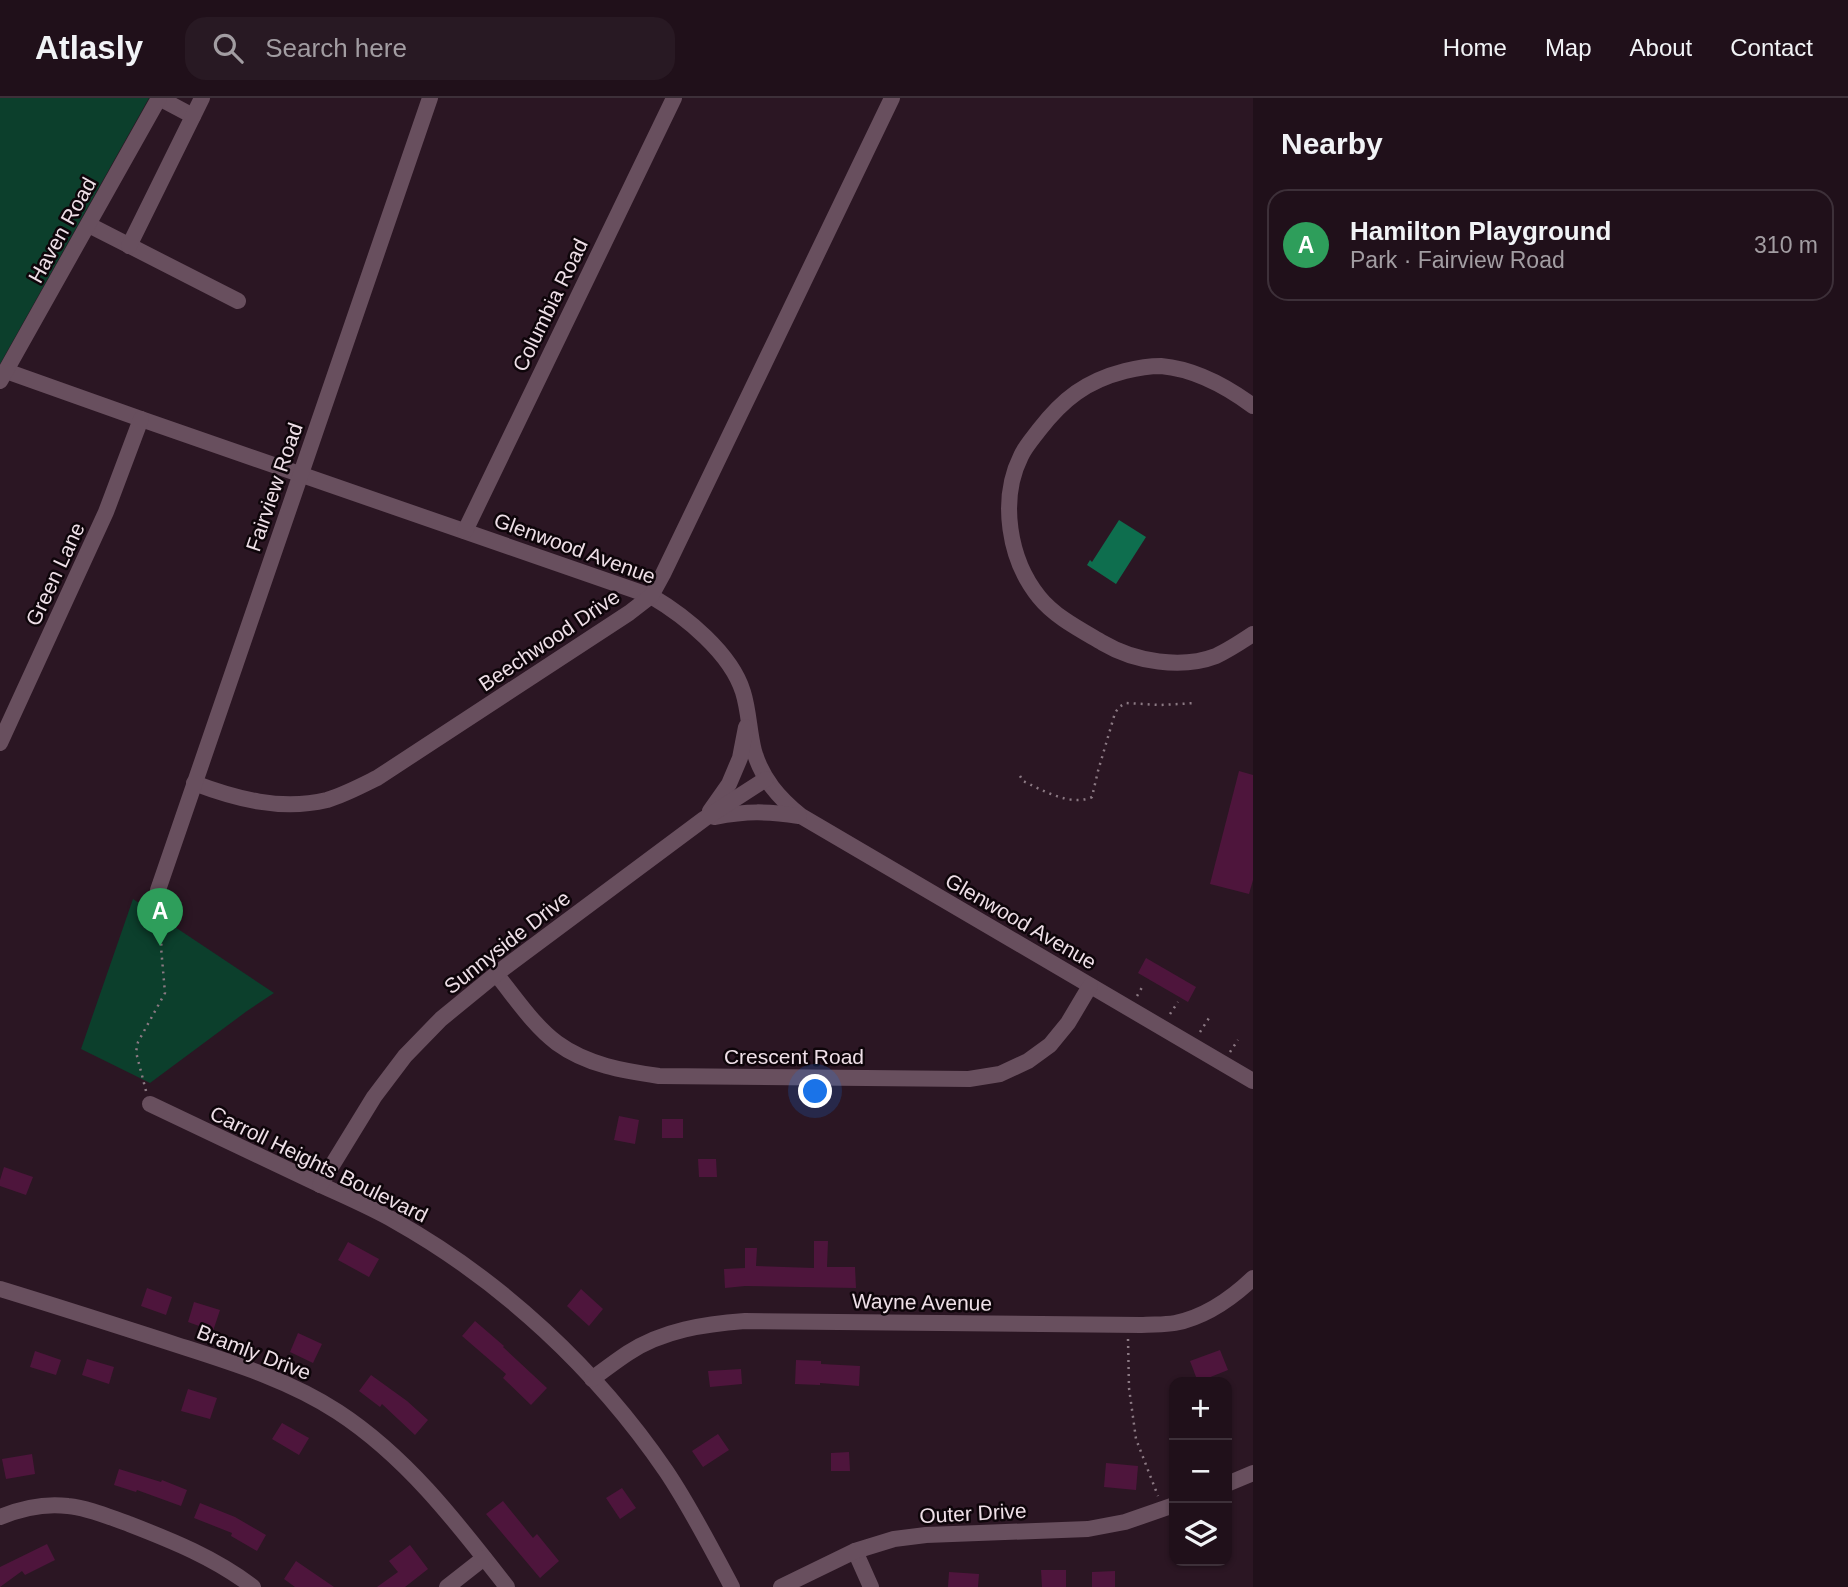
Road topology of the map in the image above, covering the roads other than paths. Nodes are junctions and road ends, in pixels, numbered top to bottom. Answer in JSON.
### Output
{"nodes":[{"id":1,"x":159,"y":98,"type":"edge"},
{"id":2,"x":202,"y":98,"type":"edge"},
{"id":3,"x":430,"y":98,"type":"edge"},
{"id":4,"x":892,"y":98,"type":"edge"},
{"id":5,"x":673,"y":100,"type":"edge"},
{"id":6,"x":193,"y":116,"type":"junction"},
{"id":7,"x":89,"y":225,"type":"junction"},
{"id":8,"x":129,"y":246,"type":"junction"},
{"id":9,"x":238,"y":300,"type":"dead end"},
{"id":10,"x":3,"y":376,"type":"edge"},
{"id":11,"x":1253,"y":406,"type":"edge"},
{"id":12,"x":141,"y":419,"type":"junction"},
{"id":13,"x":302,"y":473,"type":"junction"},
{"id":14,"x":465,"y":531,"type":"junction"},
{"id":15,"x":651,"y":596,"type":"junction"},
{"id":16,"x":1253,"y":634,"type":"edge"},
{"id":17,"x":748,"y":717,"type":"junction"},
{"id":18,"x":0,"y":743,"type":"edge"},
{"id":19,"x":766,"y":779,"type":"junction"},
{"id":20,"x":194,"y":783,"type":"junction"},
{"id":21,"x":801,"y":816,"type":"junction"},
{"id":22,"x":704,"y":819,"type":"junction"},
{"id":23,"x":158,"y":890,"type":"road end"},
{"id":24,"x":496,"y":974,"type":"junction"},
{"id":25,"x":1090,"y":986,"type":"junction"},
{"id":26,"x":1253,"y":1080,"type":"edge"},
{"id":27,"x":150,"y":1104,"type":"road end"},
{"id":28,"x":320,"y":1185,"type":"junction"},
{"id":29,"x":1253,"y":1278,"type":"edge"},
{"id":30,"x":0,"y":1289,"type":"edge"},
{"id":31,"x":592,"y":1379,"type":"junction"},
{"id":32,"x":1253,"y":1473,"type":"edge"},
{"id":33,"x":1232,"y":1481,"type":"edge"},
{"id":34,"x":1169,"y":1507,"type":"edge"},
{"id":35,"x":0,"y":1517,"type":"edge"},
{"id":36,"x":855,"y":1551,"type":"junction"},
{"id":37,"x":484,"y":1558,"type":"junction"},
{"id":38,"x":253,"y":1587,"type":"edge"},
{"id":39,"x":447,"y":1587,"type":"edge"},
{"id":40,"x":508,"y":1587,"type":"edge"},
{"id":41,"x":732,"y":1587,"type":"edge"},
{"id":42,"x":781,"y":1587,"type":"edge"},
{"id":43,"x":871,"y":1587,"type":"edge"}],
"edges":[{"from":1,"to":6,"type":"street"},
{"from":1,"to":7,"type":"street","name":"Haven Road"},
{"from":2,"to":6,"type":"street"},
{"from":3,"to":13,"type":"street","name":"Fairview Road"},
{"from":4,"to":15,"type":"street","name":"Beechwood Drive"},
{"from":5,"to":14,"type":"street","name":"Columbia Road"},
{"from":6,"to":8,"type":"street"},
{"from":7,"to":8,"type":"street"},
{"from":7,"to":10,"type":"street","name":"Haven Road"},
{"from":8,"to":9,"type":"street"},
{"from":10,"to":12,"type":"street","name":"Glenwood Avenue"},
{"from":11,"to":16,"type":"street"},
{"from":12,"to":13,"type":"street","name":"Glenwood Avenue"},
{"from":12,"to":18,"type":"street","name":"Green Lane"},
{"from":13,"to":14,"type":"street","name":"Glenwood Avenue"},
{"from":13,"to":20,"type":"street","name":"Fairview Road"},
{"from":14,"to":15,"type":"street","name":"Glenwood Avenue"},
{"from":15,"to":17,"type":"street","name":"Glenwood Avenue"},
{"from":15,"to":20,"type":"street","name":"Beechwood Drive"},
{"from":17,"to":19,"type":"street","name":"Glenwood Avenue"},
{"from":17,"to":22,"type":"street"},
{"from":19,"to":21,"type":"street","name":"Glenwood Avenue"},
{"from":19,"to":22,"type":"street","name":"Sunnyside Drive"},
{"from":20,"to":23,"type":"street","name":"Fairview Road"},
{"from":21,"to":22,"type":"street"},
{"from":21,"to":25,"type":"street","name":"Glenwood Avenue"},
{"from":22,"to":24,"type":"street","name":"Sunnyside Drive"},
{"from":24,"to":25,"type":"street","name":"Crescent Road"},
{"from":24,"to":28,"type":"street","name":"Sunnyside Drive"},
{"from":25,"to":26,"type":"street","name":"Glenwood Avenue"},
{"from":27,"to":28,"type":"street","name":"Carroll Heights Boulevard"},
{"from":28,"to":31,"type":"street","name":"Carroll Heights Boulevard"},
{"from":29,"to":31,"type":"street","name":"Wayne Avenue"},
{"from":30,"to":37,"type":"street","name":"Bramly Drive"},
{"from":31,"to":41,"type":"street","name":"Carroll Heights Boulevard"},
{"from":32,"to":33,"type":"street"},
{"from":34,"to":36,"type":"street","name":"Outer Drive"},
{"from":35,"to":38,"type":"street"},
{"from":36,"to":42,"type":"street","name":"Outer Drive"},
{"from":36,"to":43,"type":"street"},
{"from":37,"to":39,"type":"street"},
{"from":37,"to":40,"type":"street","name":"Bramly Drive"}]}
